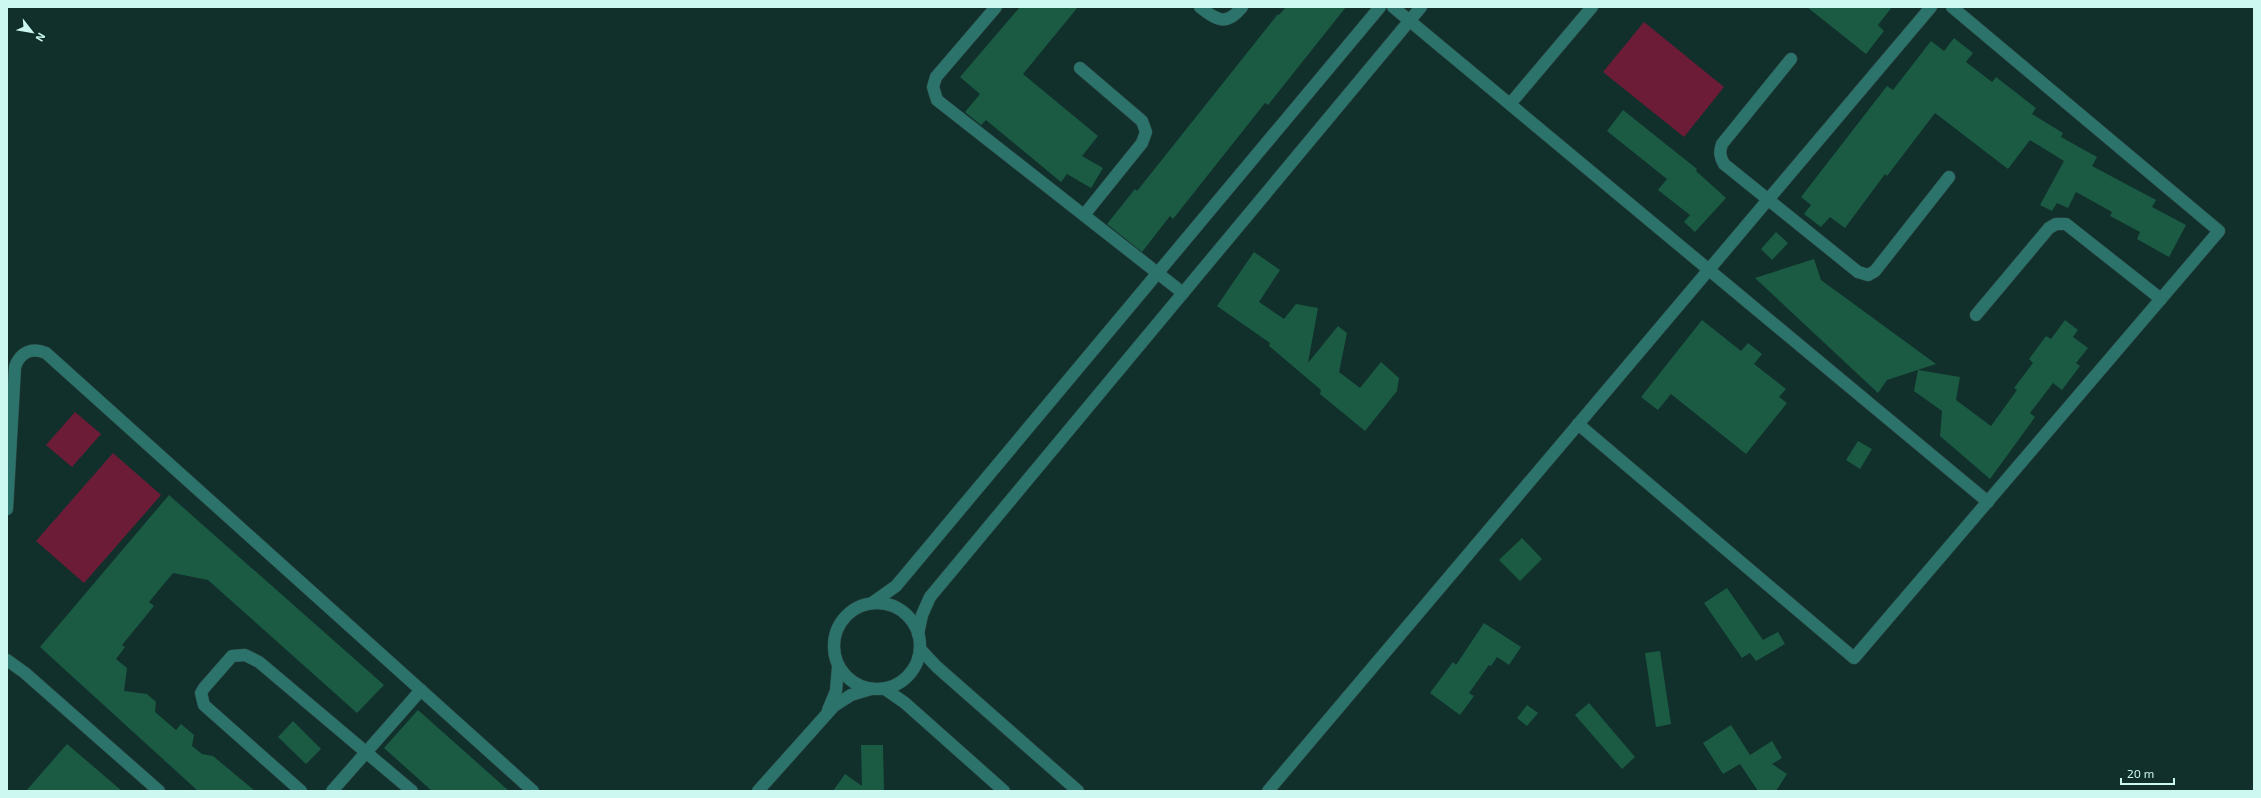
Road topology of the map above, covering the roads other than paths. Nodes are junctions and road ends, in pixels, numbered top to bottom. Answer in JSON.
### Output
{"nodes":[{"id":1,"x":996,"y":7,"type":"edge"},
{"id":2,"x":1200,"y":7,"type":"edge"},
{"id":3,"x":1242,"y":7,"type":"edge"},
{"id":4,"x":1380,"y":7,"type":"edge"},
{"id":5,"x":1393,"y":7,"type":"edge"},
{"id":6,"x":1421,"y":7,"type":"edge"},
{"id":7,"x":1592,"y":7,"type":"edge"},
{"id":8,"x":1931,"y":7,"type":"edge"},
{"id":9,"x":1952,"y":7,"type":"edge"},
{"id":10,"x":1410,"y":20,"type":"junction"},
{"id":11,"x":1791,"y":59,"type":"dead end"},
{"id":12,"x":1080,"y":68,"type":"dead end"},
{"id":13,"x":1510,"y":104,"type":"junction"},
{"id":14,"x":1949,"y":177,"type":"dead end"},
{"id":15,"x":1768,"y":199,"type":"junction"},
{"id":16,"x":1084,"y":215,"type":"junction"},
{"id":17,"x":1709,"y":269,"type":"junction"},
{"id":18,"x":1158,"y":273,"type":"junction"},
{"id":19,"x":1183,"y":293,"type":"junction"},
{"id":20,"x":2161,"y":299,"type":"junction"},
{"id":21,"x":1976,"y":315,"type":"dead end"},
{"id":22,"x":1578,"y":424,"type":"junction"},
{"id":23,"x":1988,"y":502,"type":"junction"},
{"id":24,"x":7,"y":509,"type":"edge"},
{"id":25,"x":872,"y":603,"type":"junction"},
{"id":26,"x":918,"y":634,"type":"junction"},
{"id":27,"x":920,"y":649,"type":"junction"},
{"id":28,"x":7,"y":660,"type":"edge"},
{"id":29,"x":838,"y":667,"type":"junction"},
{"id":30,"x":871,"y":689,"type":"junction"},
{"id":31,"x":885,"y":689,"type":"junction"},
{"id":32,"x":421,"y":690,"type":"junction"},
{"id":33,"x":827,"y":713,"type":"junction"},
{"id":34,"x":366,"y":752,"type":"junction"},
{"id":35,"x":160,"y":791,"type":"edge"},
{"id":36,"x":301,"y":791,"type":"edge"},
{"id":37,"x":332,"y":791,"type":"edge"},
{"id":38,"x":412,"y":791,"type":"edge"},
{"id":39,"x":533,"y":791,"type":"edge"},
{"id":40,"x":758,"y":791,"type":"edge"},
{"id":41,"x":1004,"y":791,"type":"edge"},
{"id":42,"x":1078,"y":791,"type":"edge"},
{"id":43,"x":1268,"y":791,"type":"edge"}],
"edges":[{"from":1,"to":16,"type":"street"},
{"from":2,"to":3,"type":"street"},
{"from":4,"to":18,"type":"street"},
{"from":5,"to":10,"type":"street"},
{"from":6,"to":10,"type":"street"},
{"from":7,"to":13,"type":"street"},
{"from":8,"to":15,"type":"street"},
{"from":9,"to":20,"type":"street"},
{"from":10,"to":13,"type":"street"},
{"from":10,"to":19,"type":"street"},
{"from":11,"to":15,"type":"street"},
{"from":12,"to":16,"type":"street"},
{"from":13,"to":17,"type":"street"},
{"from":14,"to":15,"type":"street"},
{"from":15,"to":17,"type":"street"},
{"from":16,"to":18,"type":"street"},
{"from":17,"to":22,"type":"street"},
{"from":17,"to":23,"type":"street"},
{"from":18,"to":19,"type":"street"},
{"from":18,"to":25,"type":"street"},
{"from":19,"to":26,"type":"street"},
{"from":20,"to":21,"type":"street"},
{"from":20,"to":23,"type":"street"},
{"from":22,"to":23,"type":"street"},
{"from":22,"to":43,"type":"street"},
{"from":24,"to":32,"type":"street"},
{"from":25,"to":26,"type":"street"},
{"from":25,"to":29,"type":"street"},
{"from":26,"to":27,"type":"street"},
{"from":27,"to":31,"type":"street"},
{"from":27,"to":42,"type":"street"},
{"from":28,"to":35,"type":"street"},
{"from":29,"to":30,"type":"street"},
{"from":29,"to":33,"type":"street"},
{"from":30,"to":31,"type":"street"},
{"from":30,"to":33,"type":"street"},
{"from":31,"to":41,"type":"street"},
{"from":32,"to":34,"type":"street"},
{"from":32,"to":39,"type":"street"},
{"from":33,"to":40,"type":"street"},
{"from":34,"to":36,"type":"street"},
{"from":34,"to":37,"type":"street"},
{"from":34,"to":38,"type":"street"}]}
